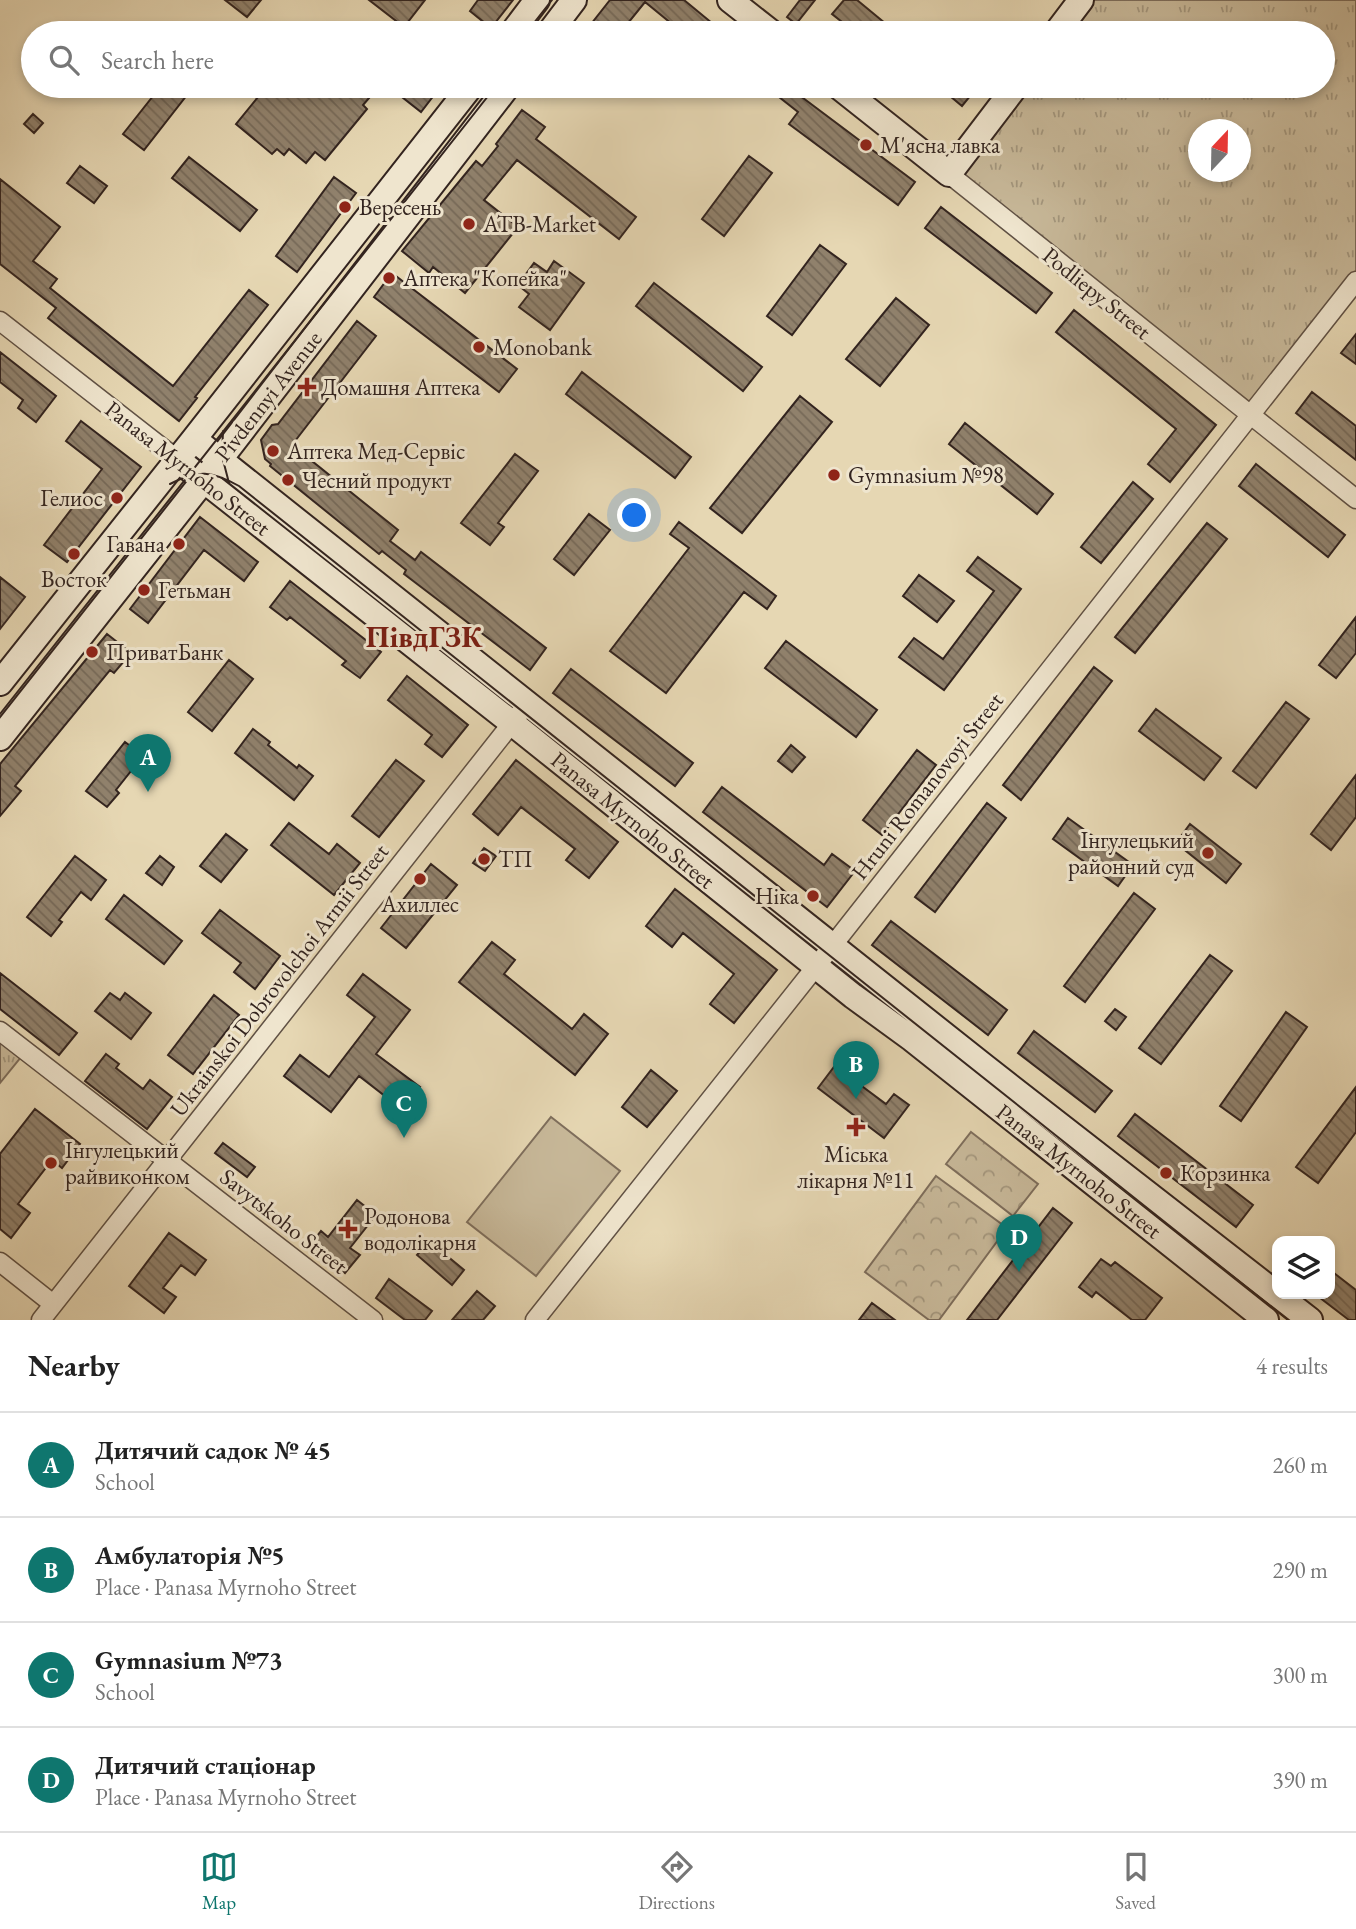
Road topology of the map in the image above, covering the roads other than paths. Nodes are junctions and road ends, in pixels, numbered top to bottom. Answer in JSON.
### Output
{"nodes":[{"id":1,"x":537,"y":0,"type":"edge"},
{"id":2,"x":575,"y":0,"type":"edge"},
{"id":3,"x":730,"y":0,"type":"edge"},
{"id":4,"x":1082,"y":0,"type":"edge"},
{"id":5,"x":521,"y":21,"type":"edge"},
{"id":6,"x":558,"y":21,"type":"edge"},
{"id":7,"x":757,"y":21,"type":"edge"},
{"id":8,"x":1065,"y":21,"type":"edge"},
{"id":9,"x":462,"y":98,"type":"edge"},
{"id":10,"x":499,"y":98,"type":"edge"},
{"id":11,"x":853,"y":98,"type":"edge"},
{"id":12,"x":1007,"y":98,"type":"edge"},
{"id":13,"x":949,"y":174,"type":"junction"},
{"id":14,"x":1356,"y":281,"type":"edge"},
{"id":15,"x":0,"y":321,"type":"edge"},
{"id":16,"x":1250,"y":415,"type":"junction"},
{"id":17,"x":194,"y":439,"type":"junction"},
{"id":18,"x":220,"y":458,"type":"junction"},
{"id":19,"x":178,"y":460,"type":"junction"},
{"id":20,"x":204,"y":480,"type":"junction"},
{"id":21,"x":1356,"y":499,"type":"edge"},
{"id":22,"x":0,"y":683,"type":"edge"},
{"id":23,"x":528,"y":702,"type":"junction"},
{"id":24,"x":512,"y":723,"type":"junction"},
{"id":25,"x":0,"y":738,"type":"edge"},
{"id":26,"x":833,"y":946,"type":"junction"},
{"id":27,"x":816,"y":967,"type":"junction"},
{"id":28,"x":0,"y":1031,"type":"edge"},
{"id":29,"x":167,"y":1161,"type":"junction"},
{"id":30,"x":0,"y":1262,"type":"edge"},
{"id":31,"x":53,"y":1304,"type":"junction"},
{"id":32,"x":41,"y":1320,"type":"edge"},
{"id":33,"x":373,"y":1320,"type":"edge"},
{"id":34,"x":535,"y":1320,"type":"edge"},
{"id":35,"x":1266,"y":1320,"type":"edge"},
{"id":36,"x":1310,"y":1320,"type":"edge"}],
"edges":[{"from":1,"to":5,"type":"main road"},
{"from":2,"to":6,"type":"main road"},
{"from":3,"to":7,"type":"main road"},
{"from":4,"to":8,"type":"main road"},
{"from":9,"to":17,"type":"main road","name":"Pivdennyi Avenue"},
{"from":10,"to":18,"type":"main road","name":"Pivdennyi Avenue"},
{"from":11,"to":13,"type":"main road","name":"Podliepy Street"},
{"from":12,"to":13,"type":"main road"},
{"from":13,"to":16,"type":"street","name":"Podliepy Street"},
{"from":14,"to":16,"type":"street","name":"Hruni Romanovoyi Street"},
{"from":15,"to":19,"type":"street","name":"Panasa Myrnoho Street"},
{"from":16,"to":21,"type":"street","name":"Podliepy Street"},
{"from":16,"to":26,"type":"street","name":"Hruni Romanovoyi Street"},
{"from":17,"to":18,"type":"main road","name":"Panasa Myrnoho Street"},
{"from":17,"to":19,"type":"main road","name":"Pivdennyi Avenue"},
{"from":18,"to":20,"type":"main road","name":"Pivdennyi Avenue"},
{"from":18,"to":23,"type":"main road","name":"Panasa Myrnoho Street"},
{"from":19,"to":20,"type":"main road","name":"Panasa Myrnoho Street"},
{"from":19,"to":22,"type":"main road","name":"Pivdennyi Avenue"},
{"from":20,"to":24,"type":"main road","name":"Panasa Myrnoho Street"},
{"from":20,"to":25,"type":"main road","name":"Pivdennyi Avenue"},
{"from":23,"to":24,"type":"street","name":"Ukrainskoi Dobrovolchoi Armii Street"},
{"from":23,"to":26,"type":"main road","name":"Panasa Myrnoho Street"},
{"from":24,"to":27,"type":"main road","name":"Panasa Myrnoho Street"},
{"from":24,"to":29,"type":"street","name":"Ukrainskoi Dobrovolchoi Armii Street"},
{"from":26,"to":27,"type":"street","name":"Hruni Romanovoyi Street"},
{"from":26,"to":36,"type":"main road","name":"Panasa Myrnoho Street"},
{"from":27,"to":34,"type":"street","name":"Hruni Romanovoyi Street"},
{"from":27,"to":35,"type":"main road","name":"Panasa Myrnoho Street"},
{"from":28,"to":29,"type":"street","name":"Savytskoho Street"},
{"from":29,"to":31,"type":"street","name":"Ukrainskoi Dobrovolchoi Armii Street"},
{"from":29,"to":33,"type":"street","name":"Savytskoho Street"},
{"from":30,"to":31,"type":"street"},
{"from":31,"to":32,"type":"street","name":"Ukrainskoi Dobrovolchoi Armii Street"}]}
